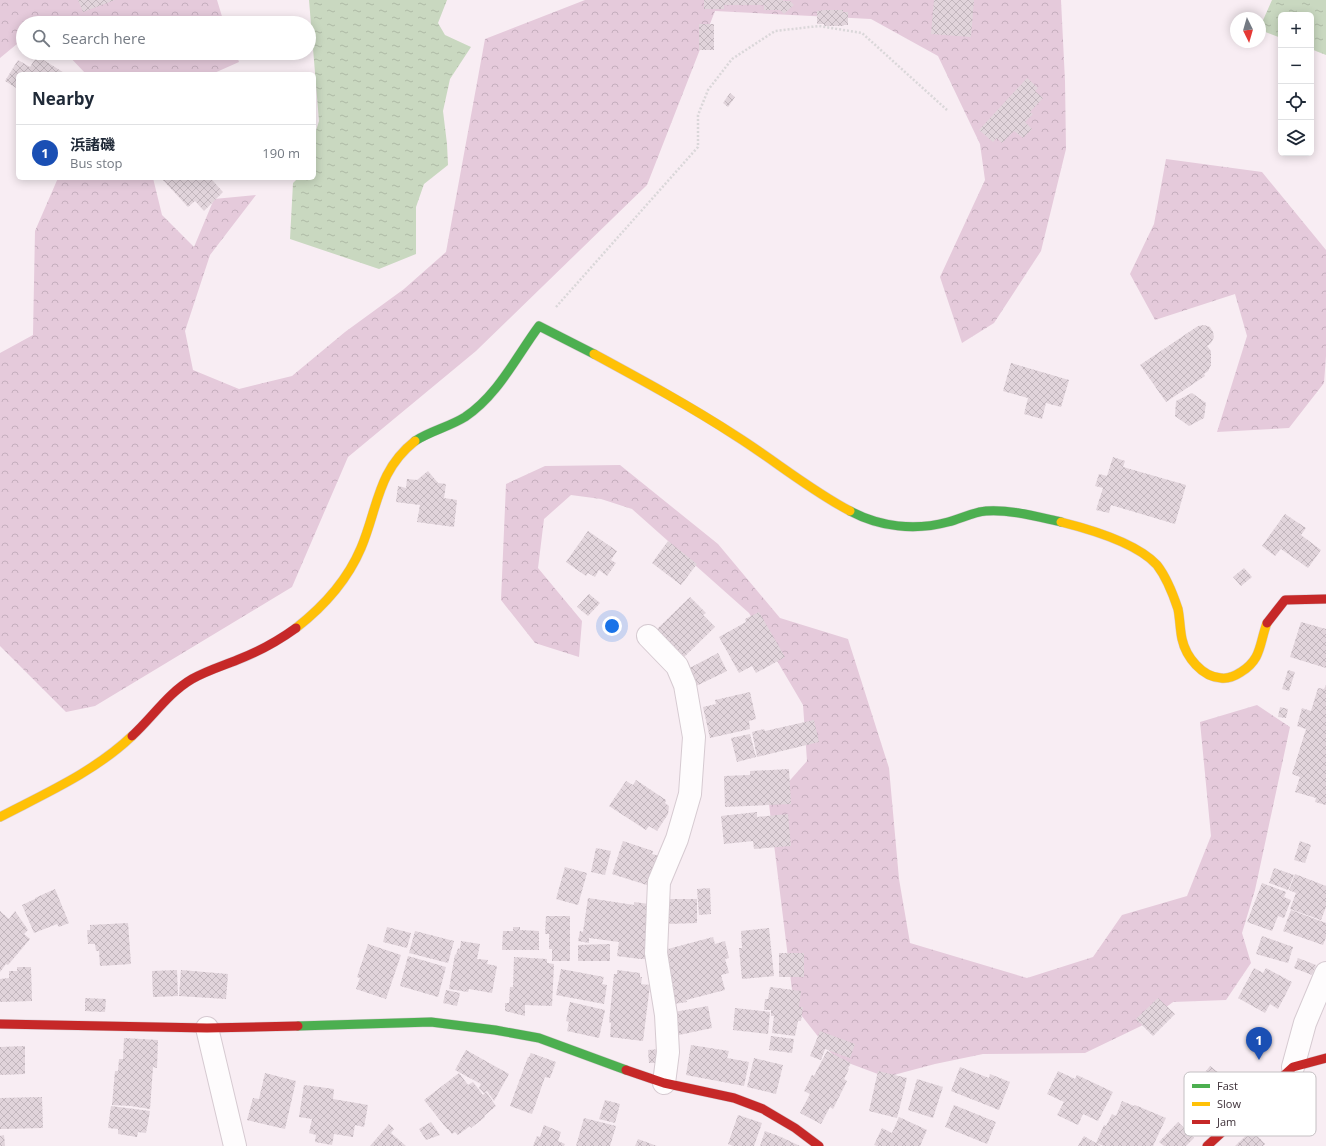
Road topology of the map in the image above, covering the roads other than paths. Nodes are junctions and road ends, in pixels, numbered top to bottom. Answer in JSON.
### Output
{"nodes":[{"id":1,"x":1326,"y":599,"type":"edge"},
{"id":2,"x":648,"y":636,"type":"dead end"},
{"id":3,"x":0,"y":817,"type":"edge"},
{"id":4,"x":1326,"y":973,"type":"edge"},
{"id":5,"x":0,"y":1024,"type":"edge"},
{"id":6,"x":207,"y":1028,"type":"junction"},
{"id":7,"x":1326,"y":1058,"type":"edge"},
{"id":8,"x":1293,"y":1067,"type":"junction"},
{"id":9,"x":1288,"y":1072,"type":"edge"},
{"id":10,"x":664,"y":1083,"type":"junction"},
{"id":11,"x":1218,"y":1136,"type":"edge"},
{"id":12,"x":235,"y":1146,"type":"edge"},
{"id":13,"x":819,"y":1146,"type":"edge"},
{"id":14,"x":1207,"y":1146,"type":"edge"}],
"edges":[{"from":1,"to":3,"type":"street"},
{"from":2,"to":10,"type":"street"},
{"from":4,"to":8,"type":"street"},
{"from":5,"to":6,"type":"street"},
{"from":6,"to":10,"type":"street"},
{"from":6,"to":12,"type":"street"},
{"from":7,"to":8,"type":"street"},
{"from":8,"to":9,"type":"street"},
{"from":10,"to":13,"type":"street"},
{"from":11,"to":14,"type":"street"}]}
